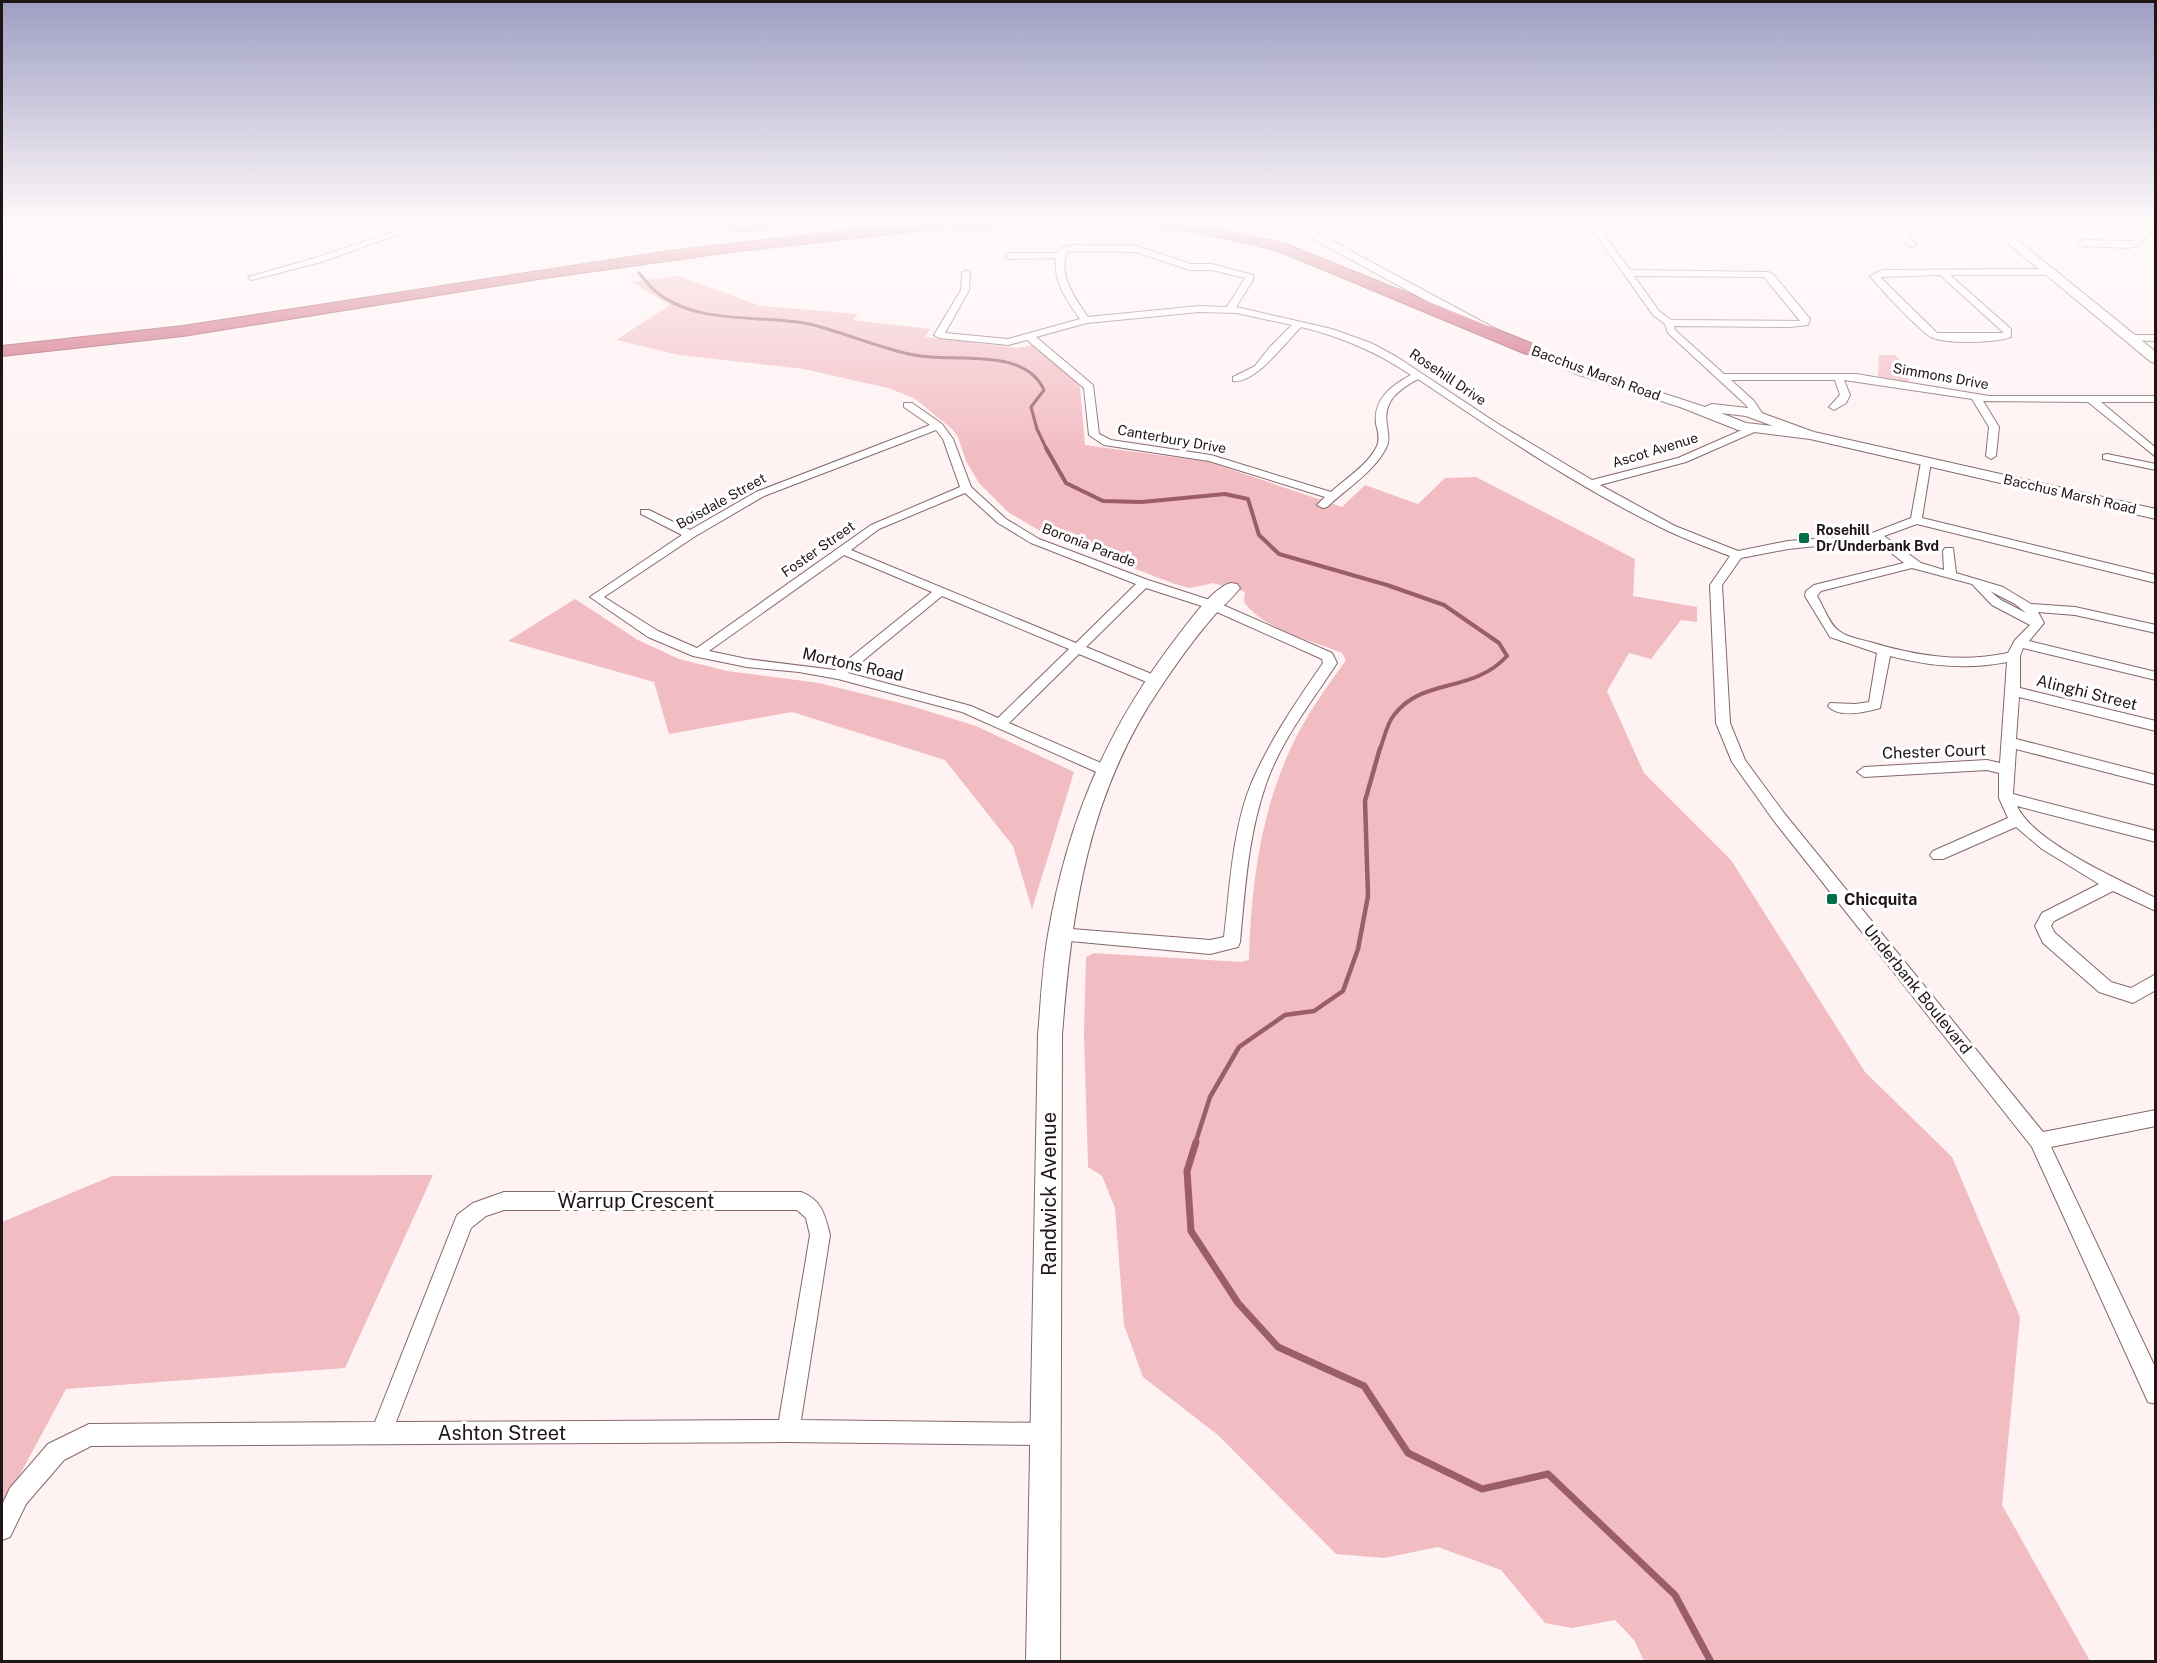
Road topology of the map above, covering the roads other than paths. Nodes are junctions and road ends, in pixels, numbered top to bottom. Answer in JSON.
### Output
{"nodes":[{"id":1,"x":290,"y":299,"type":"edge"},
{"id":2,"x":392,"y":299,"type":"edge"},
{"id":3,"x":960,"y":299,"type":"edge"},
{"id":4,"x":1073,"y":299,"type":"edge"},
{"id":5,"x":1237,"y":299,"type":"edge"},
{"id":6,"x":1419,"y":299,"type":"edge"},
{"id":7,"x":1645,"y":299,"type":"edge"},
{"id":8,"x":1788,"y":299,"type":"edge"},
{"id":9,"x":1897,"y":299,"type":"edge"},
{"id":10,"x":1971,"y":299,"type":"edge"},
{"id":11,"x":2080,"y":299,"type":"edge"},
{"id":12,"x":1230,"y":310,"type":"junction"},
{"id":13,"x":1086,"y":321,"type":"junction"},
{"id":14,"x":125,"y":322,"type":"dead end"},
{"id":15,"x":1669,"y":323,"type":"junction"},
{"id":16,"x":1299,"y":324,"type":"junction"},
{"id":17,"x":1030,"y":337,"type":"junction"},
{"id":18,"x":2129,"y":338,"type":"junction"},
{"id":19,"x":2156,"y":338,"type":"edge"},
{"id":20,"x":1532,"y":350,"type":"joint"},
{"id":21,"x":2,"y":351,"type":"edge"},
{"id":22,"x":2156,"y":358,"type":"edge"},
{"id":23,"x":1417,"y":375,"type":"junction"},
{"id":24,"x":1838,"y":376,"type":"junction"},
{"id":25,"x":1722,"y":377,"type":"junction"},
{"id":26,"x":1236,"y":380,"type":"dead end"},
{"id":27,"x":1976,"y":398,"type":"junction"},
{"id":28,"x":2156,"y":399,"type":"edge"},
{"id":29,"x":2092,"y":400,"type":"junction"},
{"id":30,"x":908,"y":405,"type":"dead end"},
{"id":31,"x":1834,"y":407,"type":"dead end"},
{"id":32,"x":1735,"y":413,"type":"junction"},
{"id":33,"x":1758,"y":423,"type":"junction"},
{"id":34,"x":938,"y":426,"type":"junction"},
{"id":35,"x":1728,"y":440,"type":"junction"},
{"id":36,"x":2156,"y":454,"type":"edge"},
{"id":37,"x":1991,"y":456,"type":"dead end"},
{"id":38,"x":2107,"y":457,"type":"dead end"},
{"id":39,"x":1926,"y":462,"type":"junction"},
{"id":40,"x":2156,"y":467,"type":"edge"},
{"id":41,"x":1590,"y":484,"type":"junction"},
{"id":42,"x":966,"y":488,"type":"junction"},
{"id":43,"x":1332,"y":496,"type":"junction"},
{"id":44,"x":1323,"y":505,"type":"dead end"},
{"id":45,"x":645,"y":512,"type":"dead end"},
{"id":46,"x":2156,"y":514,"type":"edge"},
{"id":47,"x":1916,"y":520,"type":"junction"},
{"id":48,"x":690,"y":535,"type":"junction"},
{"id":49,"x":1873,"y":537,"type":"junction"},
{"id":50,"x":842,"y":550,"type":"junction"},
{"id":51,"x":1949,"y":551,"type":"dead end"},
{"id":52,"x":1737,"y":555,"type":"junction"},
{"id":53,"x":1910,"y":565,"type":"junction"},
{"id":54,"x":1950,"y":575,"type":"junction"},
{"id":55,"x":2156,"y":579,"type":"edge"},
{"id":56,"x":1976,"y":582,"type":"junction"},
{"id":57,"x":1144,"y":583,"type":"junction"},
{"id":58,"x":1231,"y":588,"type":"dead end"},
{"id":59,"x":940,"y":592,"type":"junction"},
{"id":60,"x":596,"y":597,"type":"joint"},
{"id":61,"x":1212,"y":605,"type":"junction"},
{"id":62,"x":2026,"y":608,"type":"junction"},
{"id":63,"x":2038,"y":623,"type":"junction"},
{"id":64,"x":2156,"y":629,"type":"edge"},
{"id":65,"x":1078,"y":648,"type":"junction"},
{"id":66,"x":2017,"y":650,"type":"junction"},
{"id":67,"x":1884,"y":651,"type":"junction"},
{"id":68,"x":698,"y":653,"type":"junction"},
{"id":69,"x":838,"y":675,"type":"junction"},
{"id":70,"x":2156,"y":676,"type":"edge"},
{"id":71,"x":1154,"y":680,"type":"junction"},
{"id":72,"x":2011,"y":690,"type":"junction"},
{"id":73,"x":1835,"y":706,"type":"dead end"},
{"id":74,"x":999,"y":725,"type":"junction"},
{"id":75,"x":2156,"y":726,"type":"edge"},
{"id":76,"x":2009,"y":742,"type":"junction"},
{"id":77,"x":2006,"y":769,"type":"junction"},
{"id":78,"x":1103,"y":770,"type":"junction"},
{"id":79,"x":1864,"y":772,"type":"dead end"},
{"id":80,"x":2156,"y":780,"type":"edge"},
{"id":81,"x":2006,"y":798,"type":"junction"},
{"id":82,"x":2018,"y":820,"type":"junction"},
{"id":83,"x":2156,"y":837,"type":"edge"},
{"id":84,"x":1938,"y":855,"type":"dead end"},
{"id":85,"x":2112,"y":884,"type":"junction"},
{"id":86,"x":2156,"y":905,"type":"edge"},
{"id":87,"x":1059,"y":934,"type":"junction"},
{"id":88,"x":2156,"y":981,"type":"edge"},
{"id":89,"x":2156,"y":1118,"type":"edge"},
{"id":90,"x":2039,"y":1141,"type":"junction"},
{"id":91,"x":2156,"y":1394,"type":"edge"},
{"id":92,"x":788,"y":1431,"type":"junction"},
{"id":93,"x":381,"y":1434,"type":"junction"},
{"id":94,"x":1047,"y":1434,"type":"junction"},
{"id":95,"x":2,"y":1529,"type":"edge"},
{"id":96,"x":1043,"y":1662,"type":"edge"}],
"edges":[{"from":1,"to":14,"type":"highway"},
{"from":2,"to":21,"type":"highway"},
{"from":3,"to":17,"type":"street","name":"Rosehill Drive"},
{"from":4,"to":13,"type":"street"},
{"from":5,"to":12,"type":"street"},
{"from":6,"to":20,"type":"highway"},
{"from":7,"to":15,"type":"street"},
{"from":8,"to":15,"type":"street"},
{"from":9,"to":10,"type":"street"},
{"from":11,"to":18,"type":"street"},
{"from":12,"to":13,"type":"street","name":"Rosehill Drive"},
{"from":12,"to":16,"type":"street","name":"Rosehill Drive"},
{"from":13,"to":17,"type":"street","name":"Rosehill Drive"},
{"from":15,"to":25,"type":"street"},
{"from":16,"to":23,"type":"street","name":"Rosehill Drive"},
{"from":16,"to":26,"type":"street"},
{"from":17,"to":43,"type":"street","name":"Canterbury Drive"},
{"from":18,"to":19,"type":"street"},
{"from":18,"to":22,"type":"street"},
{"from":20,"to":32,"type":"street","name":"Bacchus Marsh Road"},
{"from":23,"to":41,"type":"street","name":"Rosehill Drive"},
{"from":23,"to":43,"type":"street"},
{"from":24,"to":25,"type":"street","name":"Simmons Drive"},
{"from":24,"to":27,"type":"street","name":"Simmons Drive"},
{"from":24,"to":31,"type":"street"},
{"from":25,"to":32,"type":"street"},
{"from":27,"to":29,"type":"street","name":"Simmons Drive"},
{"from":27,"to":37,"type":"street"},
{"from":28,"to":29,"type":"street","name":"Simmons Drive"},
{"from":29,"to":36,"type":"street"},
{"from":30,"to":34,"type":"street","name":"Boronia Parade"},
{"from":32,"to":33,"type":"street","name":"Bacchus Marsh Road"},
{"from":32,"to":33,"type":"street"},
{"from":32,"to":35,"type":"street"},
{"from":33,"to":35,"type":"street","name":"Ascot Avenue"},
{"from":33,"to":39,"type":"street","name":"Bacchus Marsh Road"},
{"from":34,"to":42,"type":"street","name":"Boronia Parade"},
{"from":34,"to":48,"type":"street","name":"Boisdale Street"},
{"from":35,"to":41,"type":"street","name":"Ascot Avenue"},
{"from":38,"to":40,"type":"street"},
{"from":39,"to":46,"type":"street","name":"Bacchus Marsh Road"},
{"from":39,"to":47,"type":"street"},
{"from":41,"to":52,"type":"street","name":"Rosehill Drive"},
{"from":42,"to":50,"type":"street","name":"Foster Street"},
{"from":42,"to":57,"type":"street","name":"Boronia Parade"},
{"from":43,"to":44,"type":"street"},
{"from":45,"to":48,"type":"street"},
{"from":47,"to":49,"type":"street"},
{"from":47,"to":55,"type":"street"},
{"from":48,"to":60,"type":"street","name":"Boisdale Street"},
{"from":49,"to":52,"type":"street"},
{"from":49,"to":53,"type":"street"},
{"from":50,"to":59,"type":"street"},
{"from":50,"to":68,"type":"street","name":"Foster Street"},
{"from":51,"to":54,"type":"street"},
{"from":52,"to":90,"type":"street","name":"Underbank Boulevard"},
{"from":53,"to":54,"type":"street"},
{"from":53,"to":67,"type":"street"},
{"from":54,"to":56,"type":"street"},
{"from":56,"to":62,"type":"street"},
{"from":56,"to":63,"type":"street"},
{"from":57,"to":61,"type":"street","name":"Boronia Parade"},
{"from":57,"to":65,"type":"street"},
{"from":58,"to":61,"type":"street","name":"Randwick Avenue"},
{"from":59,"to":65,"type":"street"},
{"from":59,"to":69,"type":"street"},
{"from":60,"to":68,"type":"street","name":"Mortons Road"},
{"from":61,"to":71,"type":"street","name":"Randwick Avenue"},
{"from":61,"to":87,"type":"street","name":"Boronia Parade"},
{"from":62,"to":63,"type":"street"},
{"from":62,"to":64,"type":"street"},
{"from":63,"to":66,"type":"street"},
{"from":65,"to":71,"type":"street"},
{"from":65,"to":74,"type":"street"},
{"from":66,"to":67,"type":"street"},
{"from":66,"to":70,"type":"street"},
{"from":66,"to":72,"type":"street"},
{"from":67,"to":73,"type":"street"},
{"from":68,"to":69,"type":"street","name":"Mortons Road"},
{"from":69,"to":74,"type":"street","name":"Mortons Road"},
{"from":71,"to":78,"type":"street","name":"Randwick Avenue"},
{"from":72,"to":75,"type":"street","name":"Alinghi Street"},
{"from":72,"to":76,"type":"street"},
{"from":74,"to":78,"type":"street","name":"Mortons Road"},
{"from":76,"to":77,"type":"street"},
{"from":76,"to":80,"type":"street"},
{"from":77,"to":79,"type":"street","name":"Chester Court"},
{"from":77,"to":81,"type":"street"},
{"from":78,"to":87,"type":"street","name":"Randwick Avenue"},
{"from":81,"to":82,"type":"street"},
{"from":81,"to":83,"type":"street"},
{"from":82,"to":84,"type":"street"},
{"from":82,"to":85,"type":"street"},
{"from":85,"to":86,"type":"street"},
{"from":85,"to":88,"type":"street"},
{"from":87,"to":94,"type":"street","name":"Randwick Avenue"},
{"from":89,"to":90,"type":"street"},
{"from":90,"to":91,"type":"street","name":"Underbank Boulevard"},
{"from":92,"to":93,"type":"street","name":"Ashton Street"},
{"from":92,"to":93,"type":"street","name":"Warrup Crescent"},
{"from":92,"to":94,"type":"street","name":"Ashton Street"},
{"from":93,"to":95,"type":"street","name":"Ashton Street"},
{"from":94,"to":96,"type":"street","name":"Randwick Avenue"}]}
